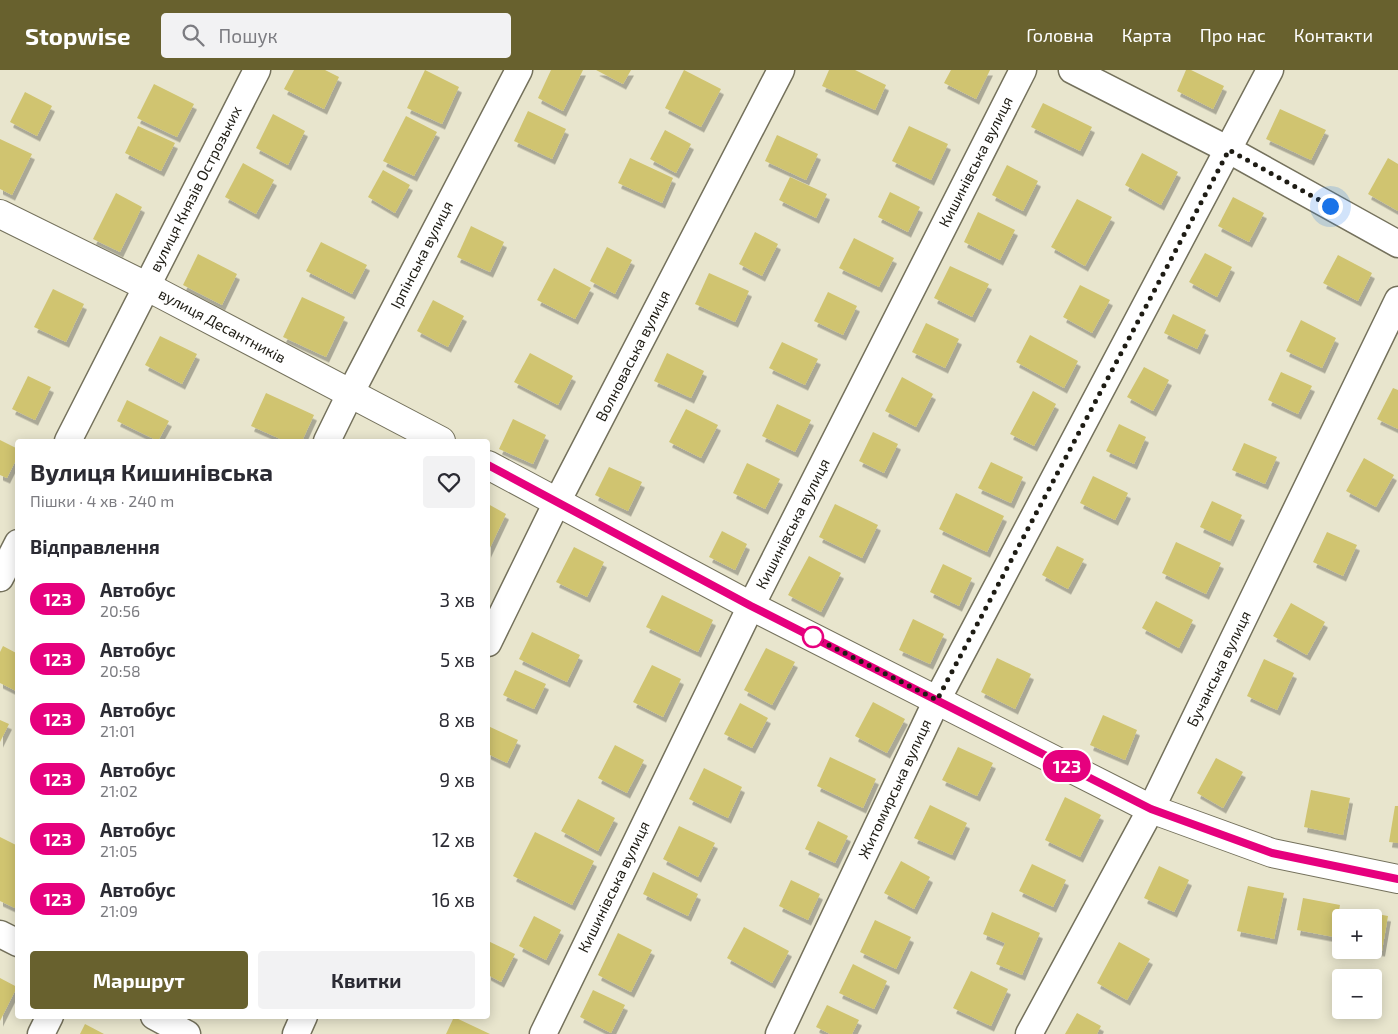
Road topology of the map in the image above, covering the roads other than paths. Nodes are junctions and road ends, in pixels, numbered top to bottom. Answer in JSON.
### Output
{"nodes":[{"id":1,"x":257,"y":70,"type":"edge"},
{"id":2,"x":518,"y":70,"type":"edge"},
{"id":3,"x":781,"y":70,"type":"edge"},
{"id":4,"x":1022,"y":70,"type":"edge"},
{"id":5,"x":1072,"y":70,"type":"edge"},
{"id":6,"x":1270,"y":70,"type":"edge"},
{"id":7,"x":1229,"y":150,"type":"junction"},
{"id":8,"x":0,"y":214,"type":"edge"},
{"id":9,"x":1398,"y":244,"type":"edge"},
{"id":10,"x":146,"y":286,"type":"junction"},
{"id":11,"x":1398,"y":300,"type":"edge"},
{"id":12,"x":350,"y":394,"type":"junction"},
{"id":13,"x":69,"y":439,"type":"edge"},
{"id":14,"x":328,"y":439,"type":"edge"},
{"id":15,"x":437,"y":439,"type":"edge"},
{"id":16,"x":490,"y":466,"type":"edge"},
{"id":17,"x":557,"y":502,"type":"junction"},
{"id":18,"x":15,"y":549,"type":"edge"},
{"id":19,"x":0,"y":578,"type":"edge"},
{"id":20,"x":751,"y":606,"type":"junction"},
{"id":21,"x":490,"y":639,"type":"edge"},
{"id":22,"x":937,"y":700,"type":"junction"},
{"id":23,"x":1151,"y":809,"type":"junction"},
{"id":24,"x":1398,"y":879,"type":"edge"},
{"id":25,"x":0,"y":934,"type":"edge"},
{"id":26,"x":15,"y":942,"type":"edge"},
{"id":27,"x":48,"y":1019,"type":"edge"},
{"id":28,"x":160,"y":1019,"type":"edge"},
{"id":29,"x":303,"y":1019,"type":"edge"},
{"id":30,"x":41,"y":1034,"type":"edge"},
{"id":31,"x":187,"y":1034,"type":"edge"},
{"id":32,"x":296,"y":1034,"type":"edge"},
{"id":33,"x":543,"y":1034,"type":"edge"},
{"id":34,"x":779,"y":1034,"type":"edge"},
{"id":35,"x":1029,"y":1034,"type":"edge"}],
"edges":[{"from":1,"to":10,"type":"street","name":"вулиця Князів Острозьких"},
{"from":2,"to":12,"type":"street","name":"Ірпінська вулиця"},
{"from":3,"to":17,"type":"street","name":"Волноваська вулиця"},
{"from":4,"to":20,"type":"street","name":"Кишинівська вулиця"},
{"from":5,"to":7,"type":"street"},
{"from":6,"to":7,"type":"street","name":"Житомирська вулиця"},
{"from":7,"to":9,"type":"street"},
{"from":7,"to":22,"type":"street","name":"Житомирська вулиця"},
{"from":8,"to":10,"type":"street","name":"вулиця Десантників"},
{"from":10,"to":12,"type":"street","name":"вулиця Десантників"},
{"from":10,"to":13,"type":"street","name":"вулиця Князів Острозьких"},
{"from":11,"to":23,"type":"street","name":"Бучанська вулиця"},
{"from":12,"to":14,"type":"street","name":"Ірпінська вулиця"},
{"from":12,"to":15,"type":"street","name":"вулиця Десантників"},
{"from":16,"to":17,"type":"street"},
{"from":17,"to":20,"type":"street"},
{"from":17,"to":21,"type":"street","name":"Волноваська вулиця"},
{"from":18,"to":19,"type":"street"},
{"from":20,"to":22,"type":"street"},
{"from":20,"to":33,"type":"street","name":"Кишинівська вулиця"},
{"from":22,"to":23,"type":"street"},
{"from":22,"to":34,"type":"street","name":"Житомирська вулиця"},
{"from":23,"to":24,"type":"street"},
{"from":23,"to":35,"type":"street","name":"Бучанська вулиця"},
{"from":25,"to":26,"type":"street"},
{"from":27,"to":30,"type":"street"},
{"from":28,"to":31,"type":"street"},
{"from":29,"to":32,"type":"street"}]}
